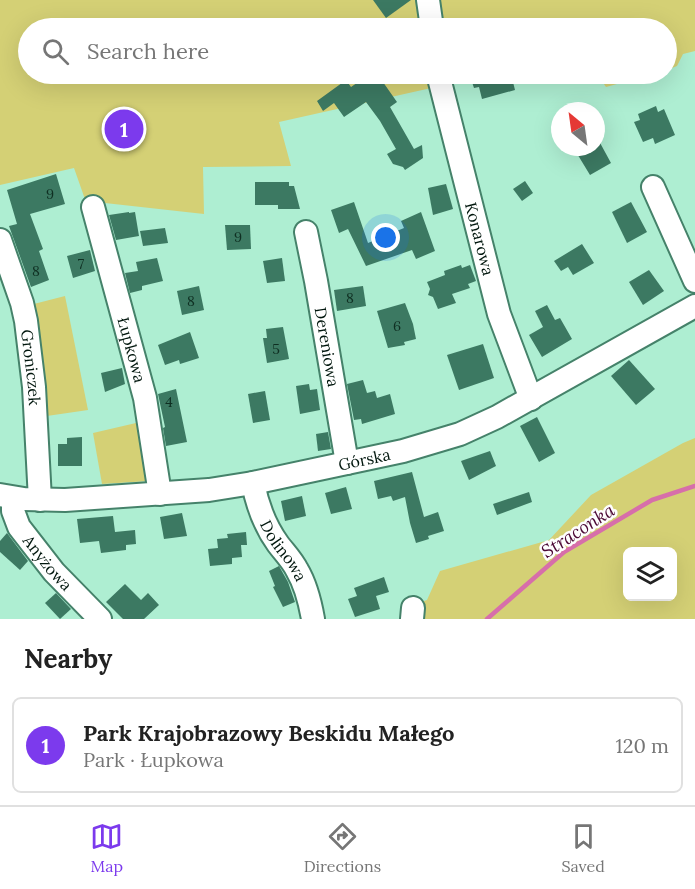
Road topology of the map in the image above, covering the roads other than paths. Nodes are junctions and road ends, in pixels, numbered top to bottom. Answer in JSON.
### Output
{"nodes":[{"id":1,"x":428,"y":0,"type":"edge"},
{"id":2,"x":431,"y":18,"type":"edge"},
{"id":3,"x":441,"y":84,"type":"edge"},
{"id":4,"x":653,"y":187,"type":"dead end"},
{"id":5,"x":93,"y":207,"type":"dead end"},
{"id":6,"x":306,"y":232,"type":"dead end"},
{"id":7,"x":0,"y":240,"type":"edge"},
{"id":8,"x":695,"y":281,"type":"edge"},
{"id":9,"x":695,"y":306,"type":"edge"},
{"id":10,"x":531,"y":399,"type":"junction"},
{"id":11,"x":347,"y":464,"type":"junction"},
{"id":12,"x":253,"y":483,"type":"junction"},
{"id":13,"x":160,"y":494,"type":"junction"},
{"id":14,"x":6,"y":496,"type":"edge"},
{"id":15,"x":40,"y":500,"type":"junction"},
{"id":16,"x":100,"y":619,"type":"edge"},
{"id":17,"x":313,"y":619,"type":"edge"}],
"edges":[{"from":1,"to":2,"type":"street"},
{"from":3,"to":10,"type":"street","name":"Konarowa"},
{"from":4,"to":8,"type":"street"},
{"from":5,"to":13,"type":"street","name":"Łupkowa"},
{"from":6,"to":11,"type":"street","name":"Dereniowa"},
{"from":7,"to":15,"type":"street","name":"Groniczek"},
{"from":9,"to":10,"type":"street","name":"Górska"},
{"from":10,"to":11,"type":"street","name":"Górska"},
{"from":11,"to":12,"type":"street","name":"Górska"},
{"from":12,"to":13,"type":"street","name":"Górska"},
{"from":12,"to":17,"type":"street","name":"Dolinowa"},
{"from":13,"to":15,"type":"street","name":"Górska"},
{"from":14,"to":15,"type":"street","name":"Górska"},
{"from":14,"to":16,"type":"street","name":"Anyżowa"}]}
